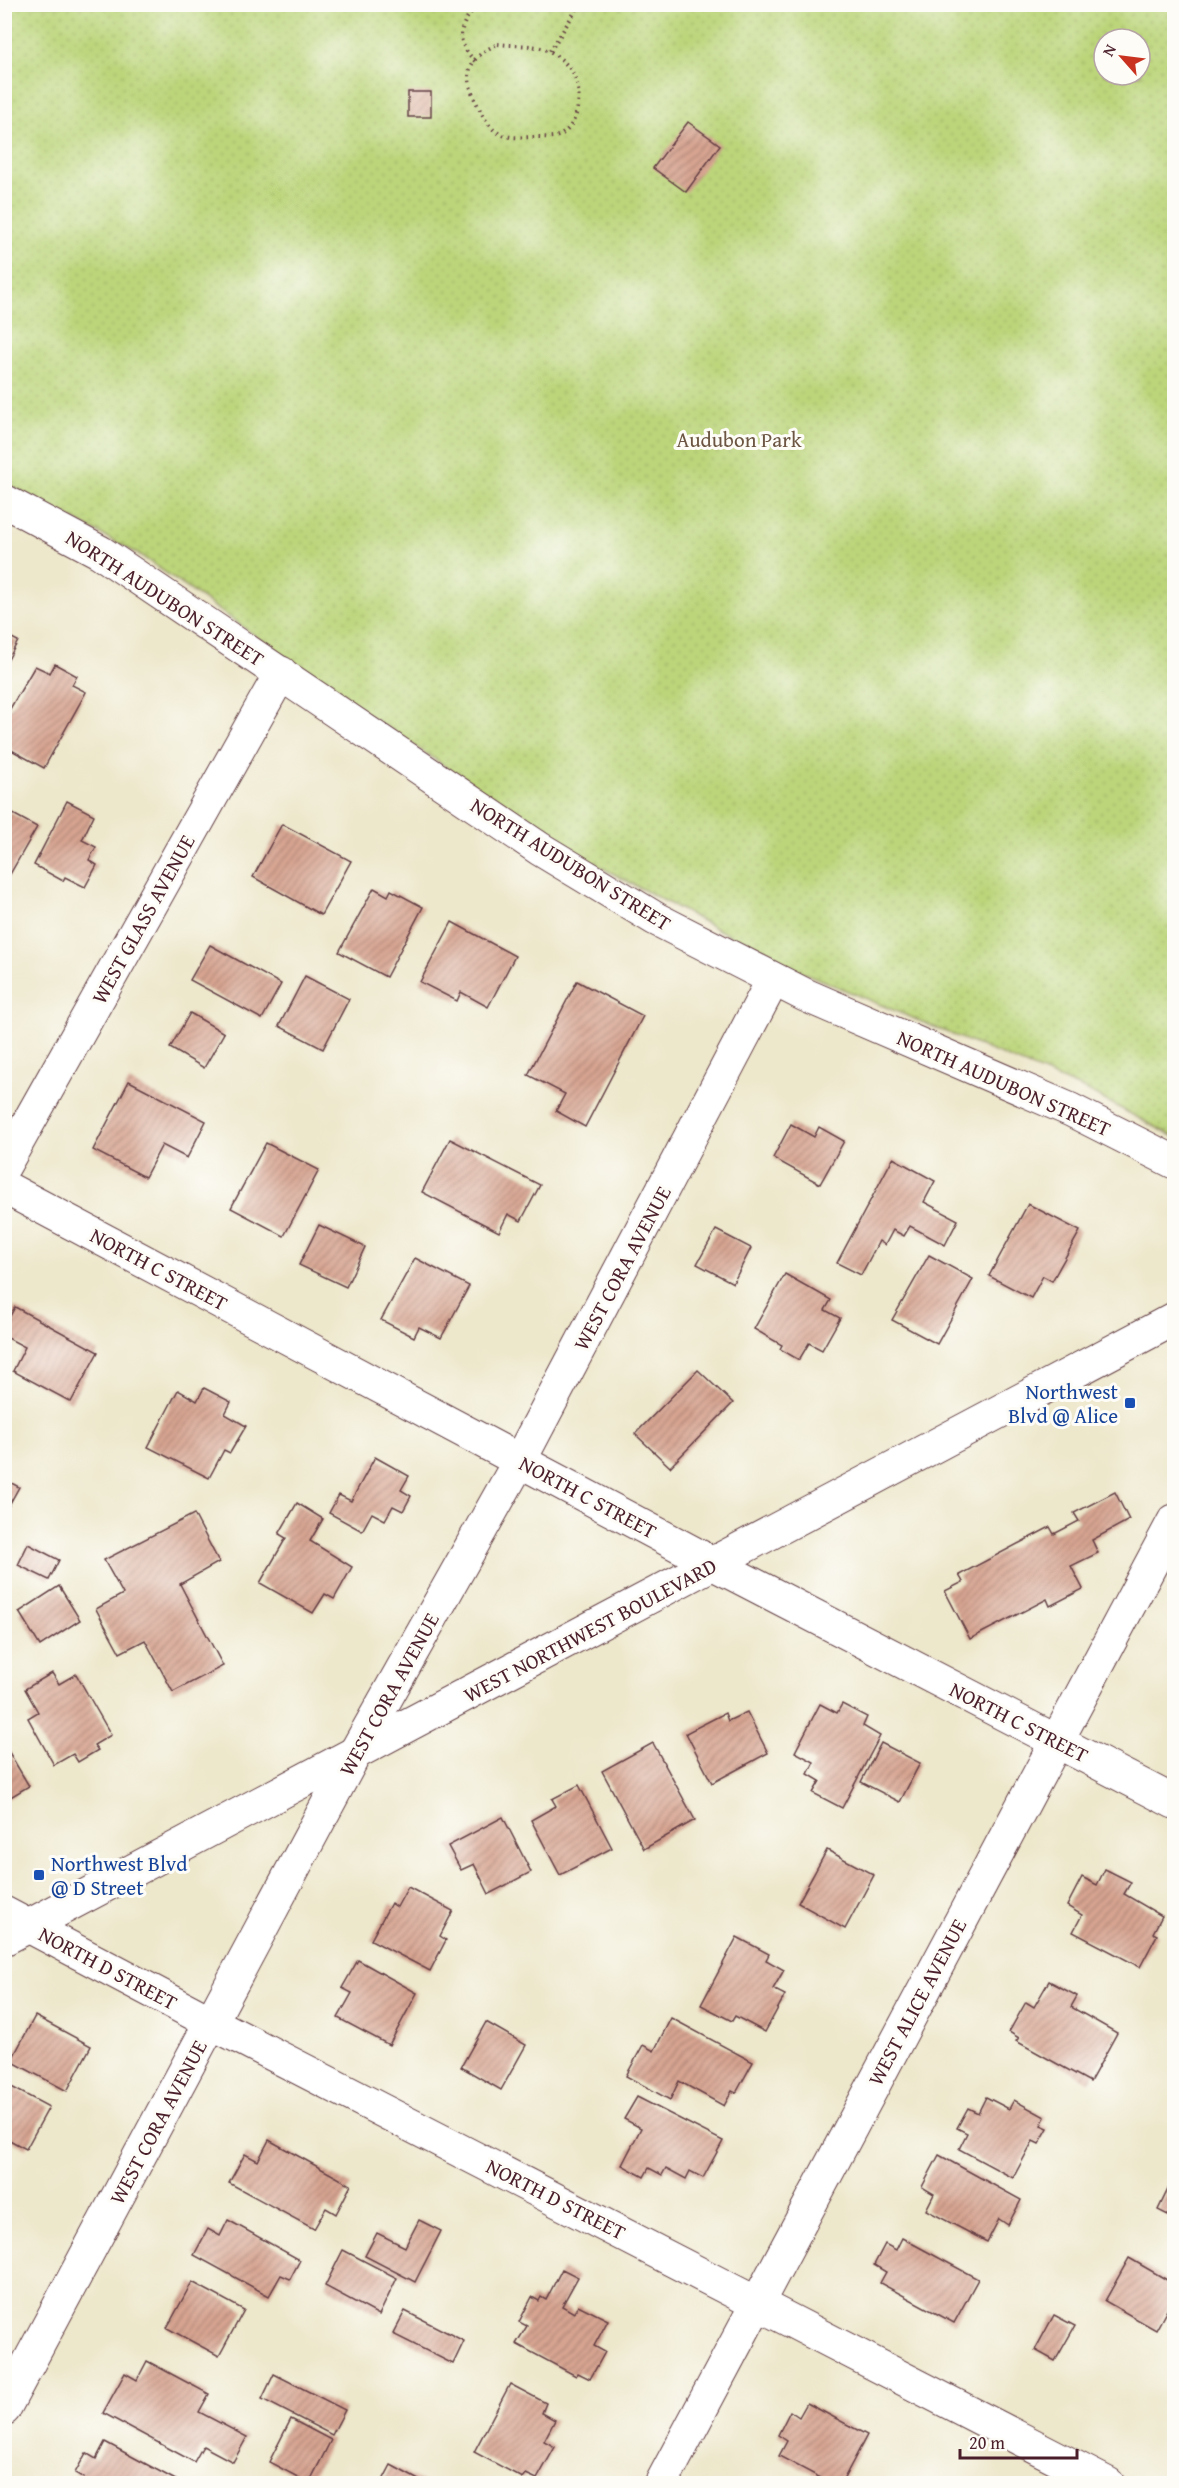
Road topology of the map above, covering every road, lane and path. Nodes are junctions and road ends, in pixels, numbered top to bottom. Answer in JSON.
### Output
{"nodes":[{"id":1,"x":477,"y":4,"type":"edge"},
{"id":2,"x":580,"y":4,"type":"edge"},
{"id":3,"x":550,"y":51,"type":"junction"},
{"id":4,"x":475,"y":61,"type":"junction"},
{"id":5,"x":4,"y":501,"type":"edge"},
{"id":6,"x":281,"y":673,"type":"junction"},
{"id":7,"x":773,"y":980,"type":"junction"},
{"id":8,"x":1174,"y":1162,"type":"edge"},
{"id":9,"x":4,"y":1166,"type":"edge"},
{"id":10,"x":4,"y":1187,"type":"edge"},
{"id":11,"x":1174,"y":1319,"type":"edge"},
{"id":12,"x":520,"y":1460,"type":"junction"},
{"id":13,"x":1174,"y":1521,"type":"edge"},
{"id":14,"x":714,"y":1564,"type":"junction"},
{"id":15,"x":1058,"y":1741,"type":"junction"},
{"id":16,"x":354,"y":1755,"type":"junction"},
{"id":17,"x":1174,"y":1802,"type":"edge"},
{"id":18,"x":13,"y":1926,"type":"edge"},
{"id":19,"x":212,"y":2023,"type":"junction"},
{"id":20,"x":757,"y":2302,"type":"junction"},
{"id":21,"x":4,"y":2409,"type":"edge"},
{"id":22,"x":661,"y":2484,"type":"edge"},
{"id":23,"x":1108,"y":2484,"type":"edge"}],
"edges":[{"from":1,"to":4,"type":"path"},
{"from":2,"to":3,"type":"path"},
{"from":3,"to":4,"type":"path"},
{"from":3,"to":4,"type":"path"},
{"from":5,"to":6,"type":"street","name":"NORTH AUDUBON STREET"},
{"from":6,"to":7,"type":"street","name":"NORTH AUDUBON STREET"},
{"from":6,"to":9,"type":"street","name":"WEST GLASS AVENUE"},
{"from":7,"to":8,"type":"street","name":"NORTH AUDUBON STREET"},
{"from":7,"to":12,"type":"street","name":"WEST CORA AVENUE"},
{"from":10,"to":12,"type":"street","name":"NORTH C STREET"},
{"from":11,"to":14,"type":"street","name":"WEST NORTHWEST BOULEVARD"},
{"from":12,"to":14,"type":"street","name":"NORTH C STREET"},
{"from":12,"to":16,"type":"street","name":"WEST CORA AVENUE"},
{"from":13,"to":15,"type":"street","name":"WEST ALICE AVENUE"},
{"from":14,"to":15,"type":"street","name":"NORTH C STREET"},
{"from":14,"to":16,"type":"street","name":"WEST NORTHWEST BOULEVARD"},
{"from":15,"to":17,"type":"street","name":"NORTH C STREET"},
{"from":15,"to":20,"type":"street","name":"WEST ALICE AVENUE"},
{"from":16,"to":18,"type":"street","name":"WEST NORTHWEST BOULEVARD"},
{"from":16,"to":19,"type":"street","name":"WEST CORA AVENUE"},
{"from":18,"to":19,"type":"street","name":"NORTH D STREET"},
{"from":19,"to":20,"type":"street","name":"NORTH D STREET"},
{"from":19,"to":21,"type":"street","name":"WEST CORA AVENUE"},
{"from":20,"to":22,"type":"street","name":"WEST ALICE AVENUE"},
{"from":20,"to":23,"type":"street","name":"NORTH D STREET"}]}
